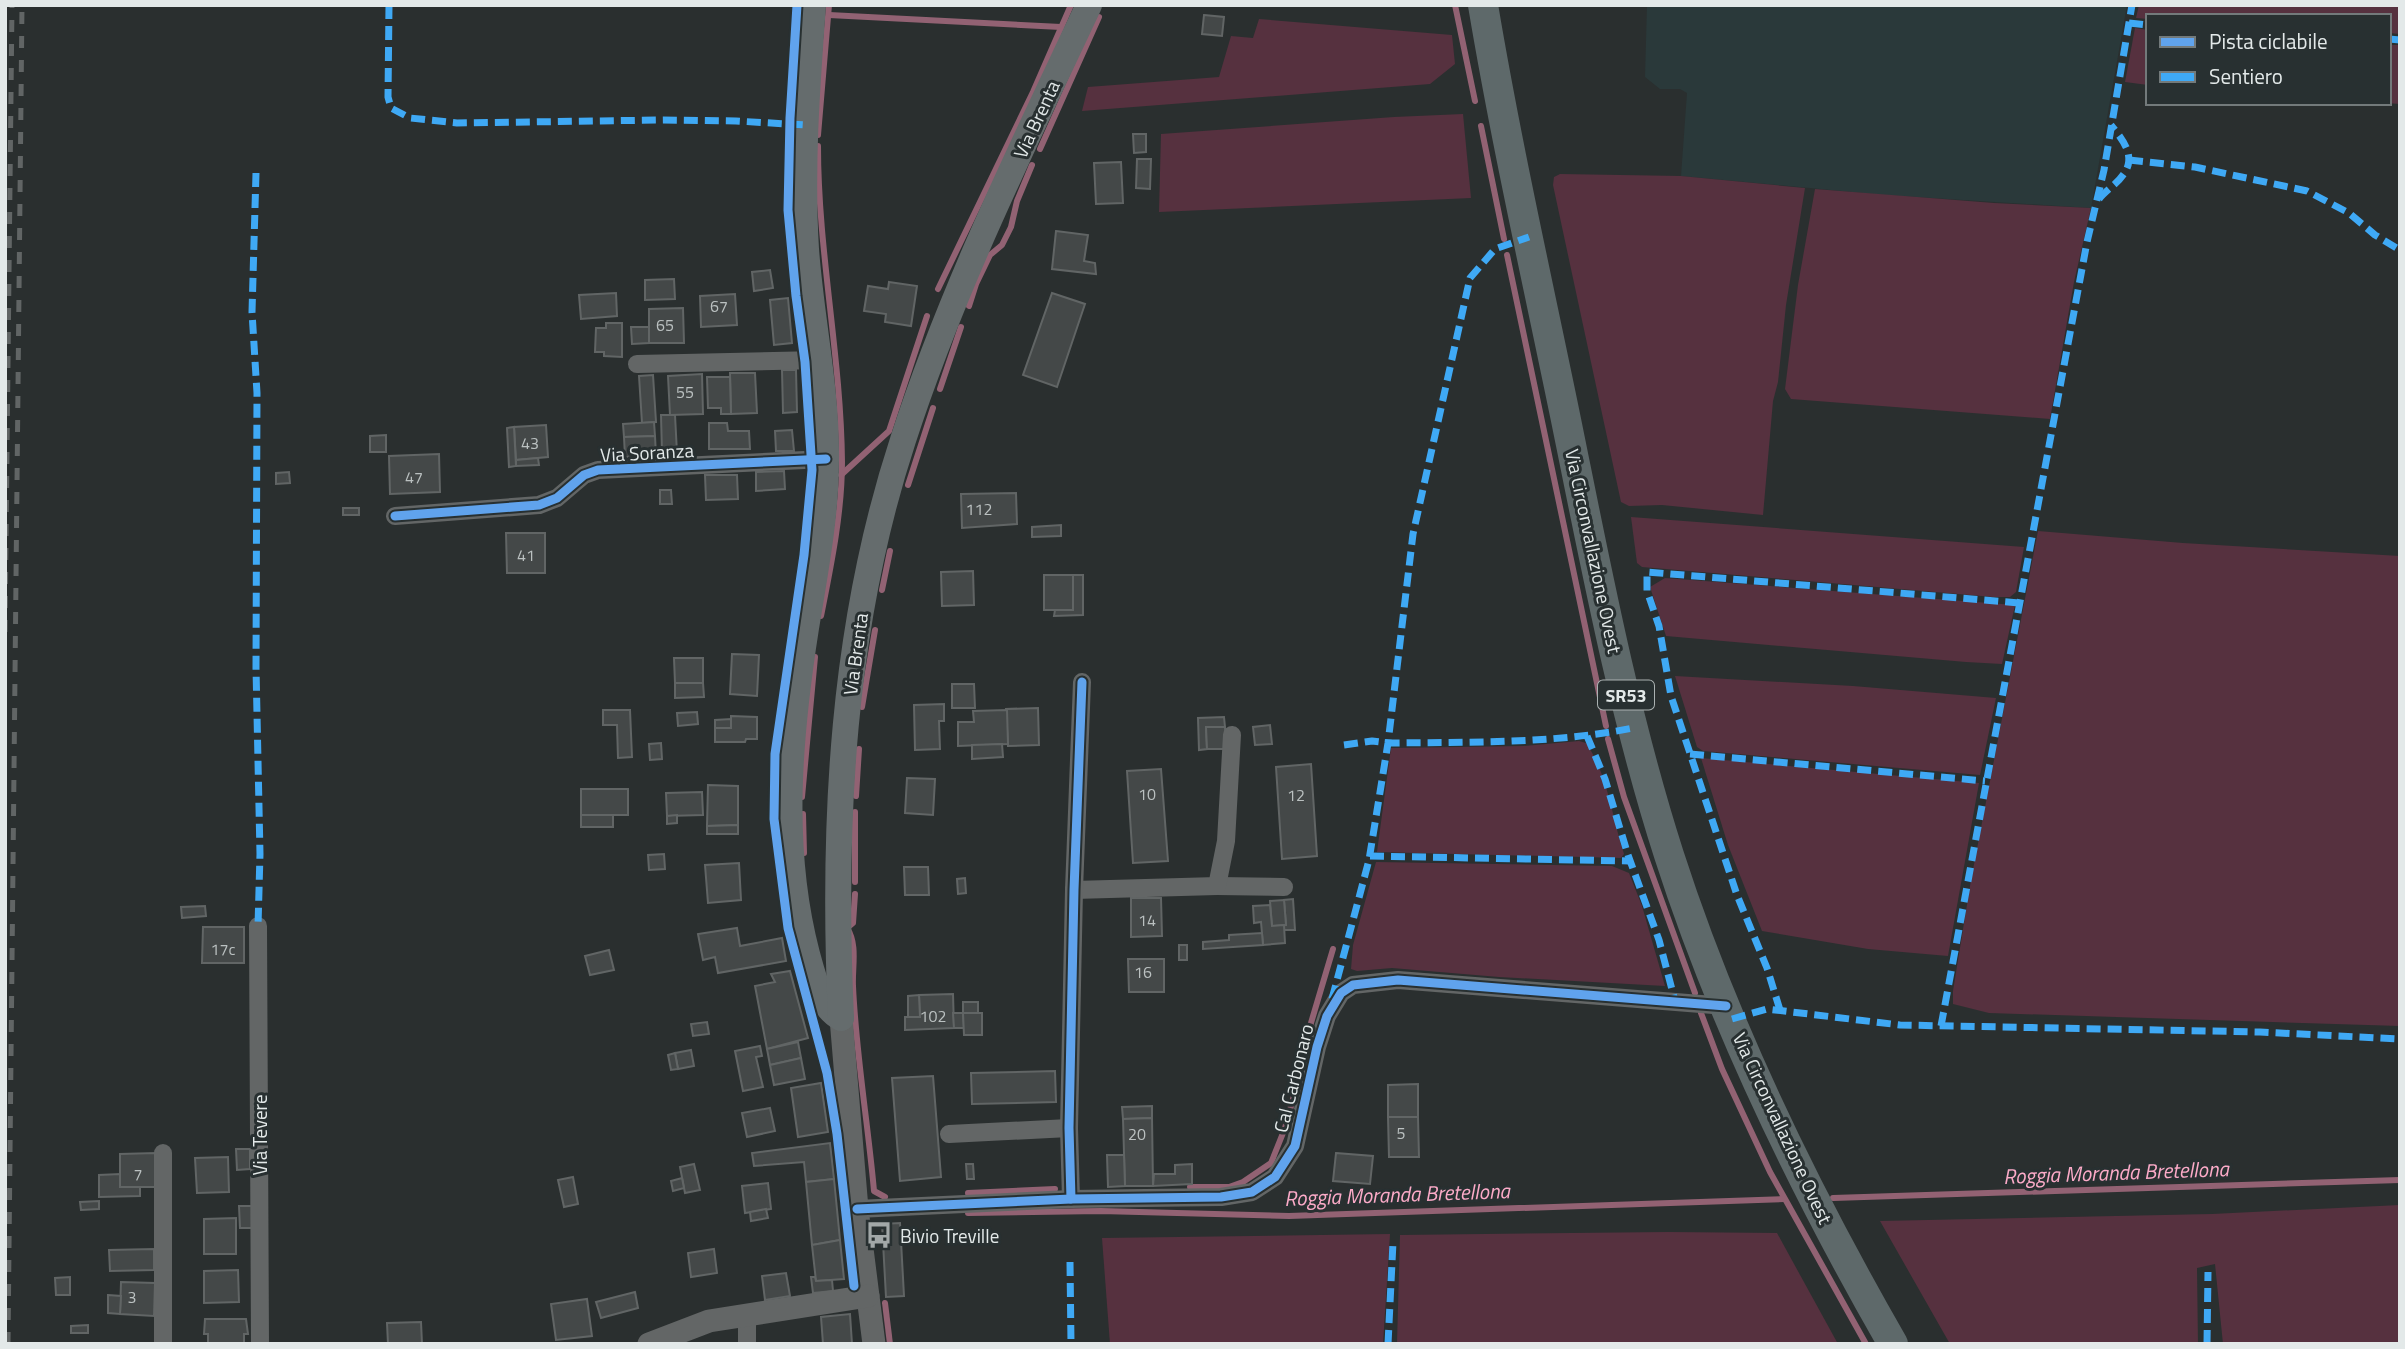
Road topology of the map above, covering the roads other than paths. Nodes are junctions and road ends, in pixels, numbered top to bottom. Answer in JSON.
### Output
{"nodes":[{"id":1,"x":813,"y":5,"type":"edge"},
{"id":2,"x":1089,"y":5,"type":"edge"},
{"id":3,"x":1483,"y":5,"type":"edge"},
{"id":4,"x":819,"y":360,"type":"junction"},
{"id":5,"x":637,"y":365,"type":"dead end"},
{"id":6,"x":827,"y":459,"type":"junction"},
{"id":7,"x":395,"y":516,"type":"dead end"},
{"id":8,"x":1082,"y":682,"type":"dead end"},
{"id":9,"x":1232,"y":735,"type":"dead end"},
{"id":10,"x":1217,"y":886,"type":"junction"},
{"id":11,"x":1284,"y":887,"type":"dead end"},
{"id":12,"x":1074,"y":890,"type":"junction"},
{"id":13,"x":258,"y":926,"type":"dead end"},
{"id":14,"x":1726,"y":1006,"type":"junction"},
{"id":15,"x":841,"y":1018,"type":"junction"},
{"id":16,"x":1069,"y":1128,"type":"junction"},
{"id":17,"x":949,"y":1134,"type":"dead end"},
{"id":18,"x":163,"y":1153,"type":"dead end"},
{"id":19,"x":1071,"y":1199,"type":"junction"},
{"id":20,"x":857,"y":1209,"type":"junction"},
{"id":21,"x":868,"y":1296,"type":"junction"},
{"id":22,"x":747,"y":1315,"type":"junction"},
{"id":23,"x":163,"y":1344,"type":"edge"},
{"id":24,"x":260,"y":1344,"type":"edge"},
{"id":25,"x":649,"y":1344,"type":"edge"},
{"id":26,"x":747,"y":1344,"type":"edge"},
{"id":27,"x":874,"y":1344,"type":"edge"},
{"id":28,"x":1893,"y":1344,"type":"edge"}],
"edges":[{"from":1,"to":4,"type":"main road"},
{"from":2,"to":15,"type":"main road","name":"Via Brenta"},
{"from":3,"to":14,"type":"main road","name":"Via Circonvallazione Ovest","number":"SR53"},
{"from":4,"to":5,"type":"street"},
{"from":4,"to":6,"type":"main road"},
{"from":6,"to":7,"type":"street","name":"Via Soranza"},
{"from":6,"to":15,"type":"main road"},
{"from":8,"to":12,"type":"street"},
{"from":9,"to":10,"type":"street"},
{"from":10,"to":11,"type":"street"},
{"from":10,"to":12,"type":"street"},
{"from":12,"to":16,"type":"street"},
{"from":13,"to":24,"type":"street","name":"Via Tevere"},
{"from":14,"to":19,"type":"street","name":"Cal Carbonaro"},
{"from":14,"to":28,"type":"main road","name":"Via Circonvallazione Ovest","number":"SR53"},
{"from":15,"to":20,"type":"street","name":"Via Brenta"},
{"from":16,"to":17,"type":"street"},
{"from":16,"to":19,"type":"street"},
{"from":18,"to":23,"type":"street"},
{"from":19,"to":20,"type":"street","name":"Cal Carbonaro"},
{"from":20,"to":21,"type":"street","name":"Via Brenta"},
{"from":21,"to":22,"type":"street"},
{"from":21,"to":27,"type":"street","name":"Via Brenta"},
{"from":22,"to":25,"type":"street"},
{"from":22,"to":26,"type":"street"}]}
